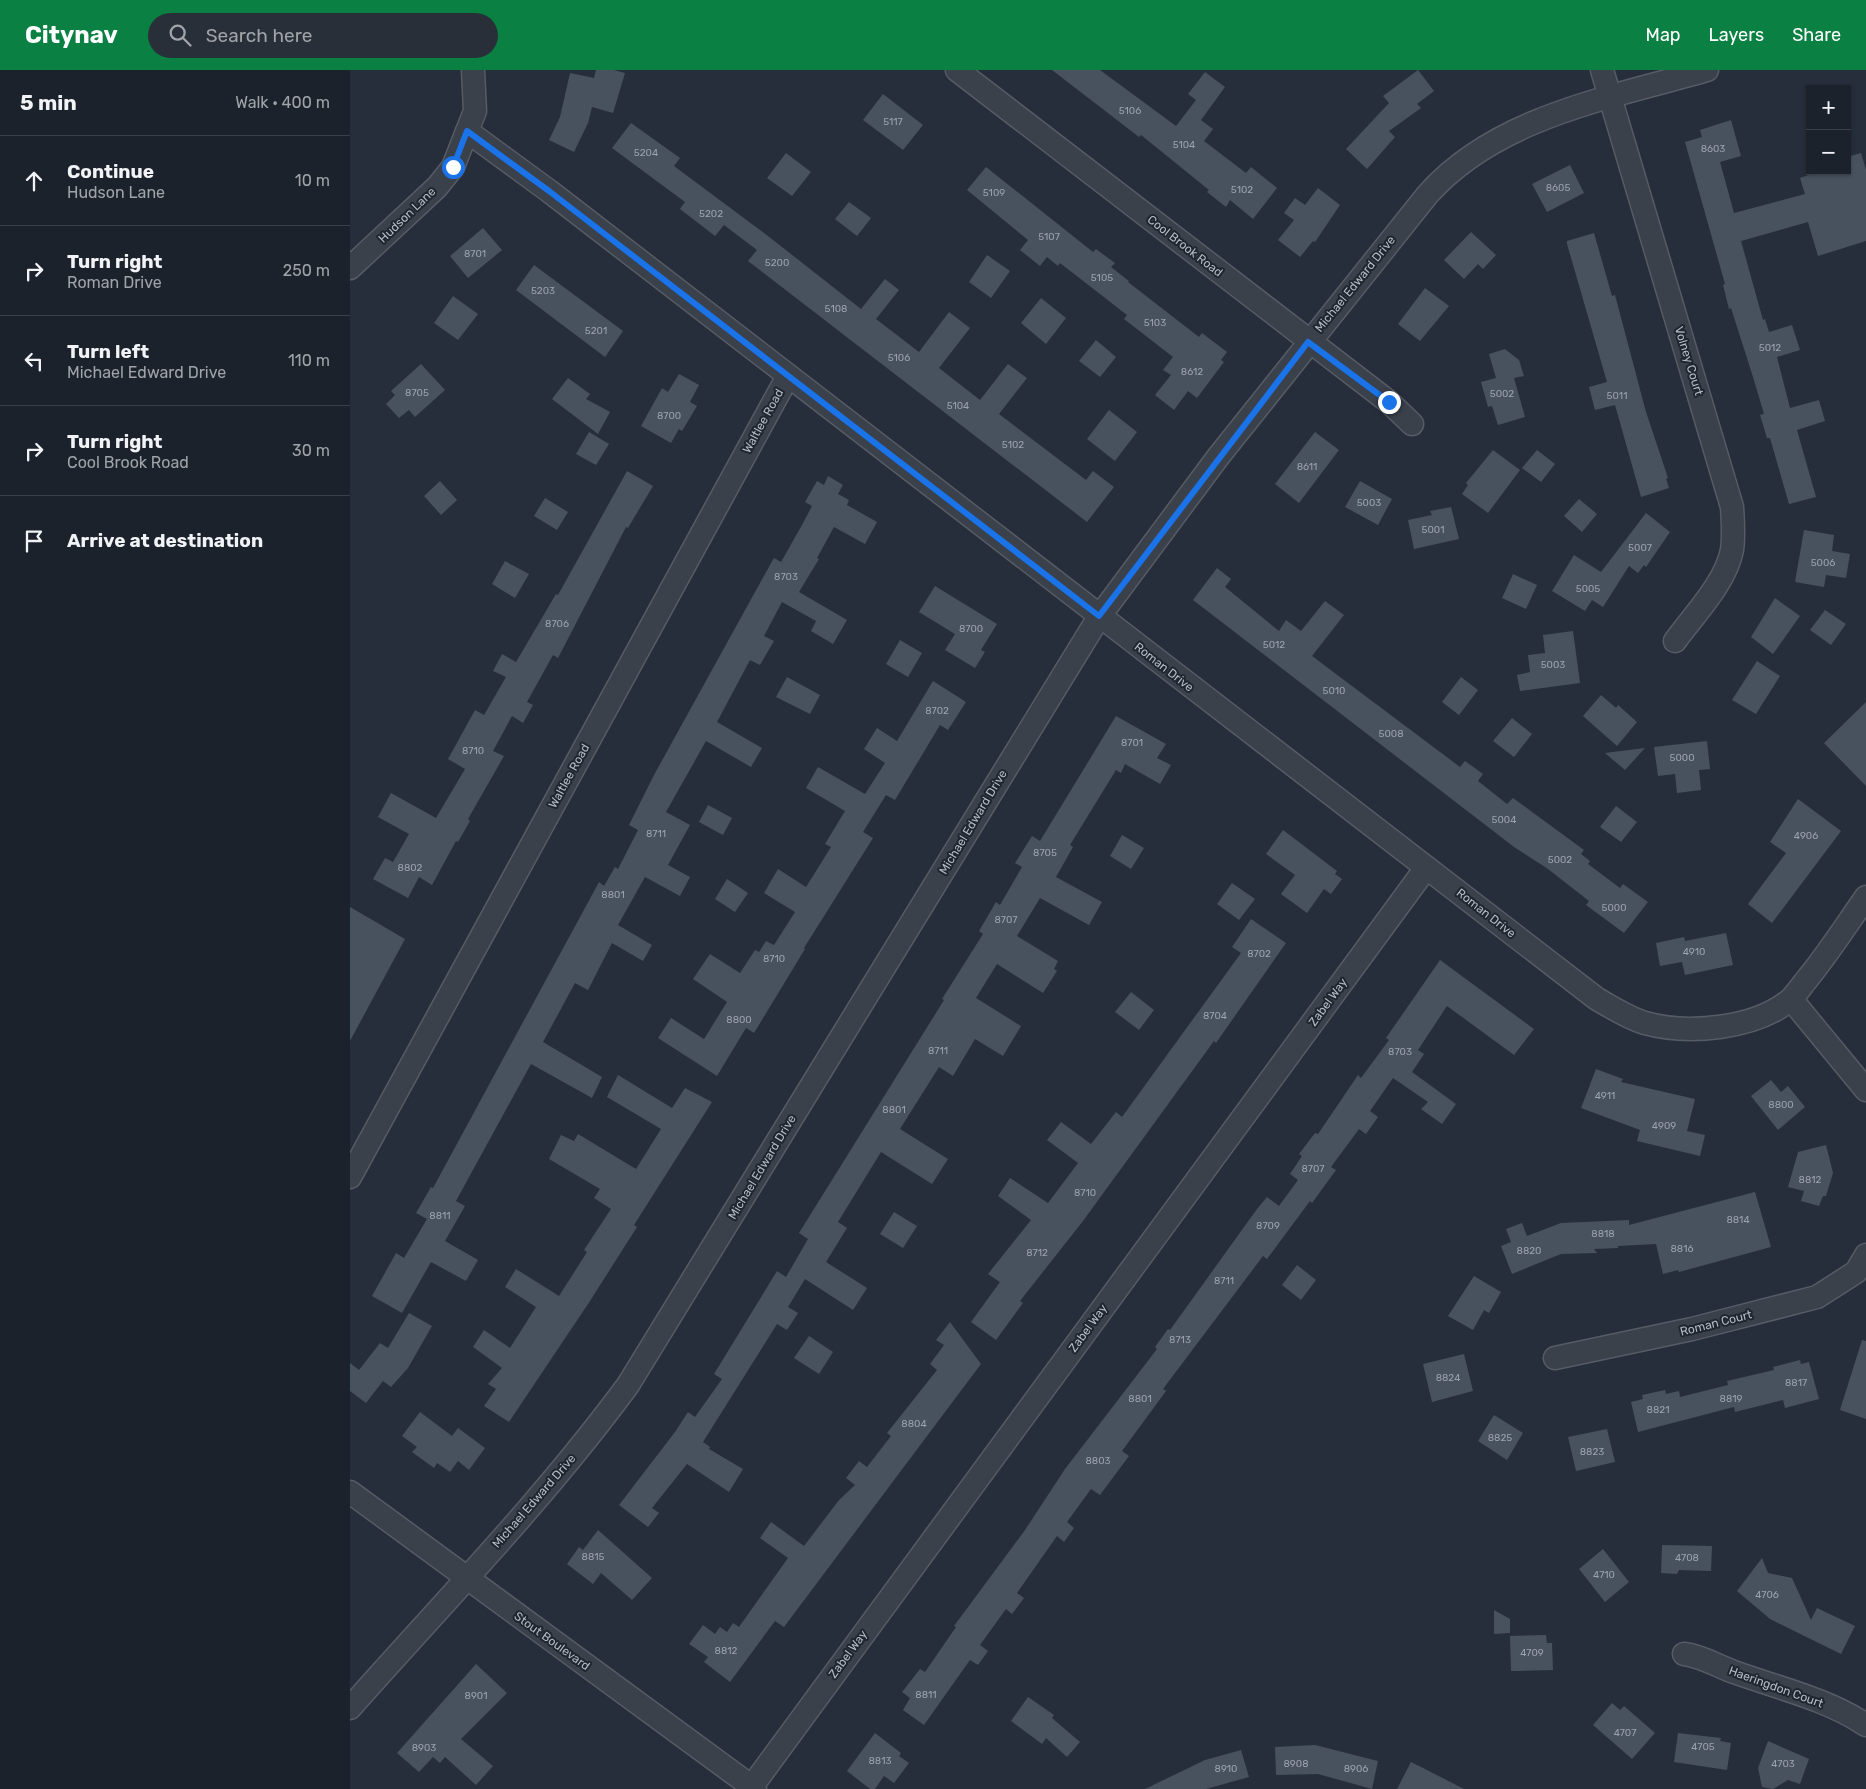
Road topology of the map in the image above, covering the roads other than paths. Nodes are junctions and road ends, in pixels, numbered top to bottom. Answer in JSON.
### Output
{"nodes":[{"id":1,"x":473,"y":70,"type":"edge"},
{"id":2,"x":1602,"y":70,"type":"edge"},
{"id":3,"x":1707,"y":70,"type":"edge"},
{"id":4,"x":967,"y":73,"type":"edge"},
{"id":5,"x":1610,"y":98,"type":"junction"},
{"id":6,"x":467,"y":131,"type":"junction"},
{"id":7,"x":350,"y":268,"type":"edge"},
{"id":8,"x":1308,"y":342,"type":"junction"},
{"id":9,"x":788,"y":376,"type":"junction"},
{"id":10,"x":1412,"y":424,"type":"dead end"},
{"id":11,"x":1099,"y":616,"type":"junction"},
{"id":12,"x":1675,"y":641,"type":"dead end"},
{"id":13,"x":1426,"y":868,"type":"junction"},
{"id":14,"x":1866,"y":897,"type":"edge"},
{"id":15,"x":1791,"y":999,"type":"junction"},
{"id":16,"x":1866,"y":1090,"type":"edge"},
{"id":17,"x":350,"y":1177,"type":"edge"},
{"id":18,"x":1865,"y":1259,"type":"edge"},
{"id":19,"x":1555,"y":1358,"type":"dead end"},
{"id":20,"x":350,"y":1492,"type":"edge"},
{"id":21,"x":467,"y":1578,"type":"junction"},
{"id":22,"x":1684,"y":1654,"type":"dead end"},
{"id":23,"x":350,"y":1708,"type":"edge"},
{"id":24,"x":1866,"y":1725,"type":"edge"},
{"id":25,"x":752,"y":1788,"type":"edge"}],
"edges":[{"from":1,"to":6,"type":"street","name":"Hudson Lane"},
{"from":2,"to":5,"type":"street","name":"Volney Court"},
{"from":3,"to":5,"type":"street","name":"Michael Edward Drive"},
{"from":4,"to":8,"type":"street","name":"Cool Brook Road"},
{"from":5,"to":8,"type":"street","name":"Michael Edward Drive"},
{"from":5,"to":12,"type":"street","name":"Volney Court"},
{"from":6,"to":7,"type":"street","name":"Hudson Lane"},
{"from":6,"to":9,"type":"street","name":"Roman Drive"},
{"from":8,"to":10,"type":"street","name":"Cool Brook Road"},
{"from":8,"to":11,"type":"street","name":"Michael Edward Drive"},
{"from":9,"to":11,"type":"street","name":"Roman Drive"},
{"from":9,"to":17,"type":"street","name":"Waltlee Road"},
{"from":11,"to":13,"type":"street","name":"Roman Drive"},
{"from":11,"to":21,"type":"street","name":"Michael Edward Drive"},
{"from":13,"to":15,"type":"street","name":"Roman Drive"},
{"from":13,"to":25,"type":"street","name":"Zabel Way"},
{"from":14,"to":15,"type":"street","name":"Roman Drive"},
{"from":15,"to":16,"type":"street"},
{"from":18,"to":19,"type":"street","name":"Roman Court"},
{"from":20,"to":21,"type":"street","name":"Stout Boulevard"},
{"from":21,"to":23,"type":"street","name":"Michael Edward Drive"},
{"from":21,"to":25,"type":"street","name":"Stout Boulevard"},
{"from":22,"to":24,"type":"street","name":"Haeringdon Court"}]}
